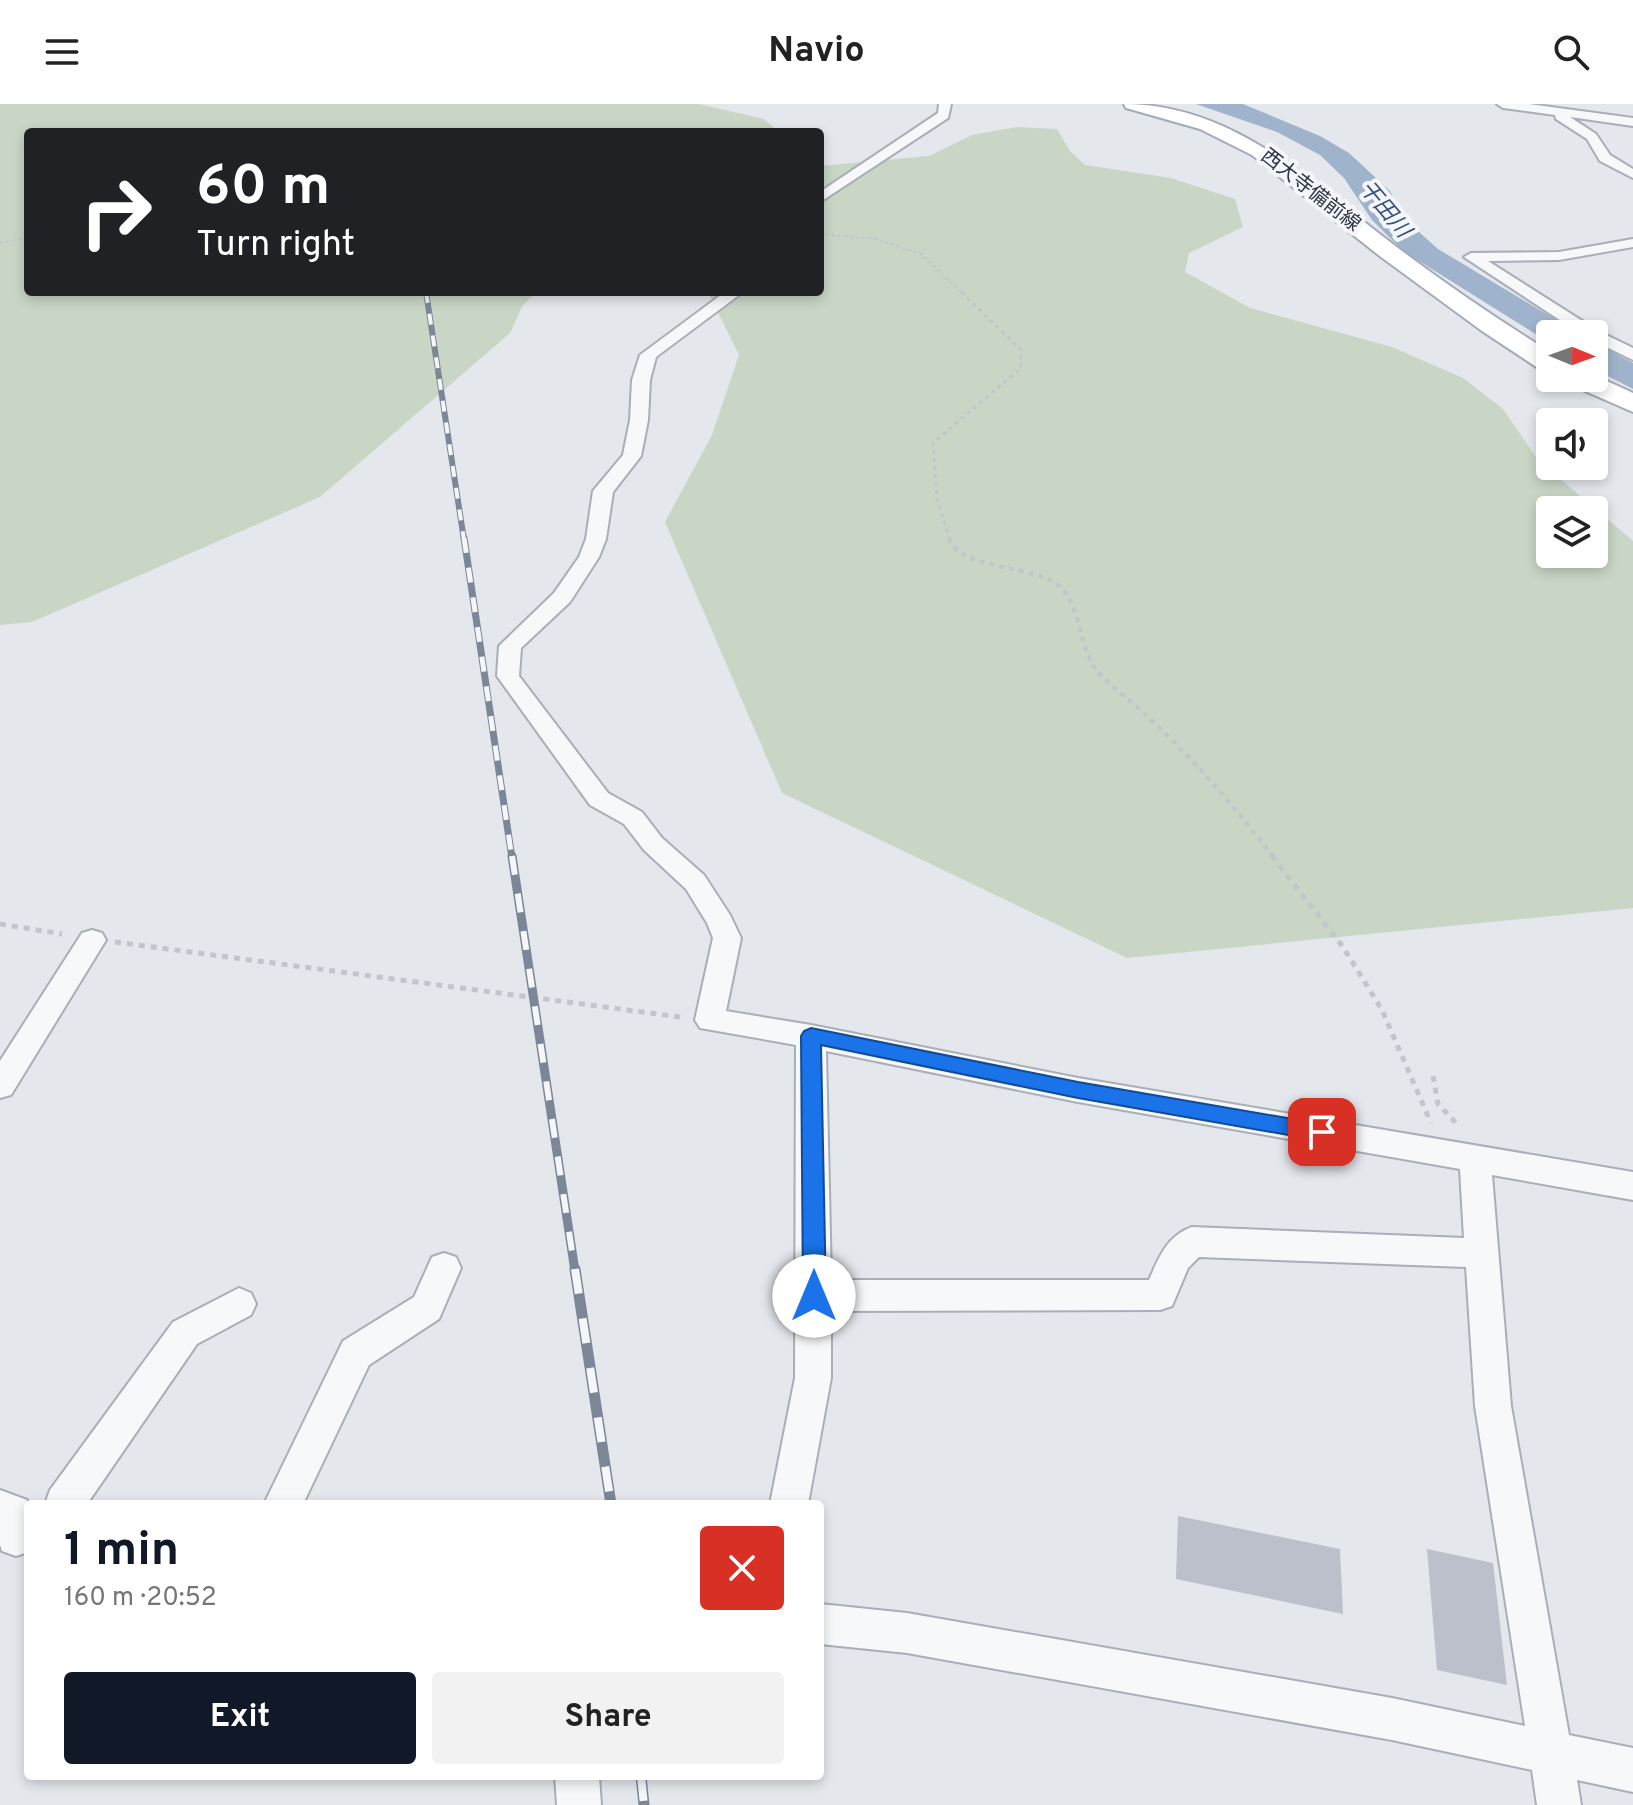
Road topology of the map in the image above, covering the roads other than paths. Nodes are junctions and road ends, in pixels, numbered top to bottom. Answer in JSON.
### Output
{"nodes":[{"id":1,"x":945,"y":104,"type":"edge"},
{"id":2,"x":1133,"y":104,"type":"edge"},
{"id":3,"x":1503,"y":104,"type":"edge"},
{"id":4,"x":1546,"y":109,"type":"junction"},
{"id":5,"x":1633,"y":122,"type":"edge"},
{"id":6,"x":1633,"y":174,"type":"edge"},
{"id":7,"x":824,"y":195,"type":"edge"},
{"id":8,"x":1633,"y":243,"type":"edge"},
{"id":9,"x":729,"y":296,"type":"edge"},
{"id":10,"x":1571,"y":320,"type":"edge"},
{"id":11,"x":1608,"y":342,"type":"edge"},
{"id":12,"x":1536,"y":355,"type":"edge"},
{"id":13,"x":1633,"y":355,"type":"edge"},
{"id":14,"x":1608,"y":392,"type":"edge"},
{"id":15,"x":1633,"y":404,"type":"edge"},
{"id":16,"x":92,"y":940,"type":"road end"},
{"id":17,"x":811,"y":1036,"type":"junction"},
{"id":18,"x":0,"y":1086,"type":"edge"},
{"id":19,"x":1460,"y":1156,"type":"junction"},
{"id":20,"x":1633,"y":1186,"type":"edge"},
{"id":21,"x":1482,"y":1253,"type":"junction"},
{"id":22,"x":444,"y":1268,"type":"dead end"},
{"id":23,"x":814,"y":1296,"type":"junction"},
{"id":24,"x":239,"y":1304,"type":"dead end"},
{"id":25,"x":67,"y":1500,"type":"edge"},
{"id":26,"x":285,"y":1500,"type":"edge"},
{"id":27,"x":790,"y":1500,"type":"edge"},
{"id":28,"x":824,"y":1624,"type":"edge"},
{"id":29,"x":1551,"y":1753,"type":"junction"},
{"id":30,"x":1633,"y":1770,"type":"edge"},
{"id":31,"x":577,"y":1780,"type":"edge"},
{"id":32,"x":579,"y":1805,"type":"edge"},
{"id":33,"x":1559,"y":1805,"type":"edge"}],
"edges":[{"from":1,"to":7,"type":"street"},
{"from":2,"to":12,"type":"main road","name":"西大寺備前線"},
{"from":3,"to":4,"type":"street"},
{"from":4,"to":5,"type":"street"},
{"from":4,"to":6,"type":"street"},
{"from":8,"to":10,"type":"street"},
{"from":9,"to":17,"type":"street"},
{"from":11,"to":13,"type":"street"},
{"from":14,"to":15,"type":"main road"},
{"from":16,"to":18,"type":"street"},
{"from":17,"to":19,"type":"street"},
{"from":17,"to":23,"type":"street"},
{"from":19,"to":20,"type":"street"},
{"from":19,"to":21,"type":"street"},
{"from":21,"to":23,"type":"street"},
{"from":21,"to":29,"type":"street"},
{"from":22,"to":26,"type":"street"},
{"from":23,"to":27,"type":"street"},
{"from":24,"to":25,"type":"street"},
{"from":28,"to":29,"type":"street"},
{"from":29,"to":30,"type":"street"},
{"from":29,"to":33,"type":"street"},
{"from":31,"to":32,"type":"street"}]}
